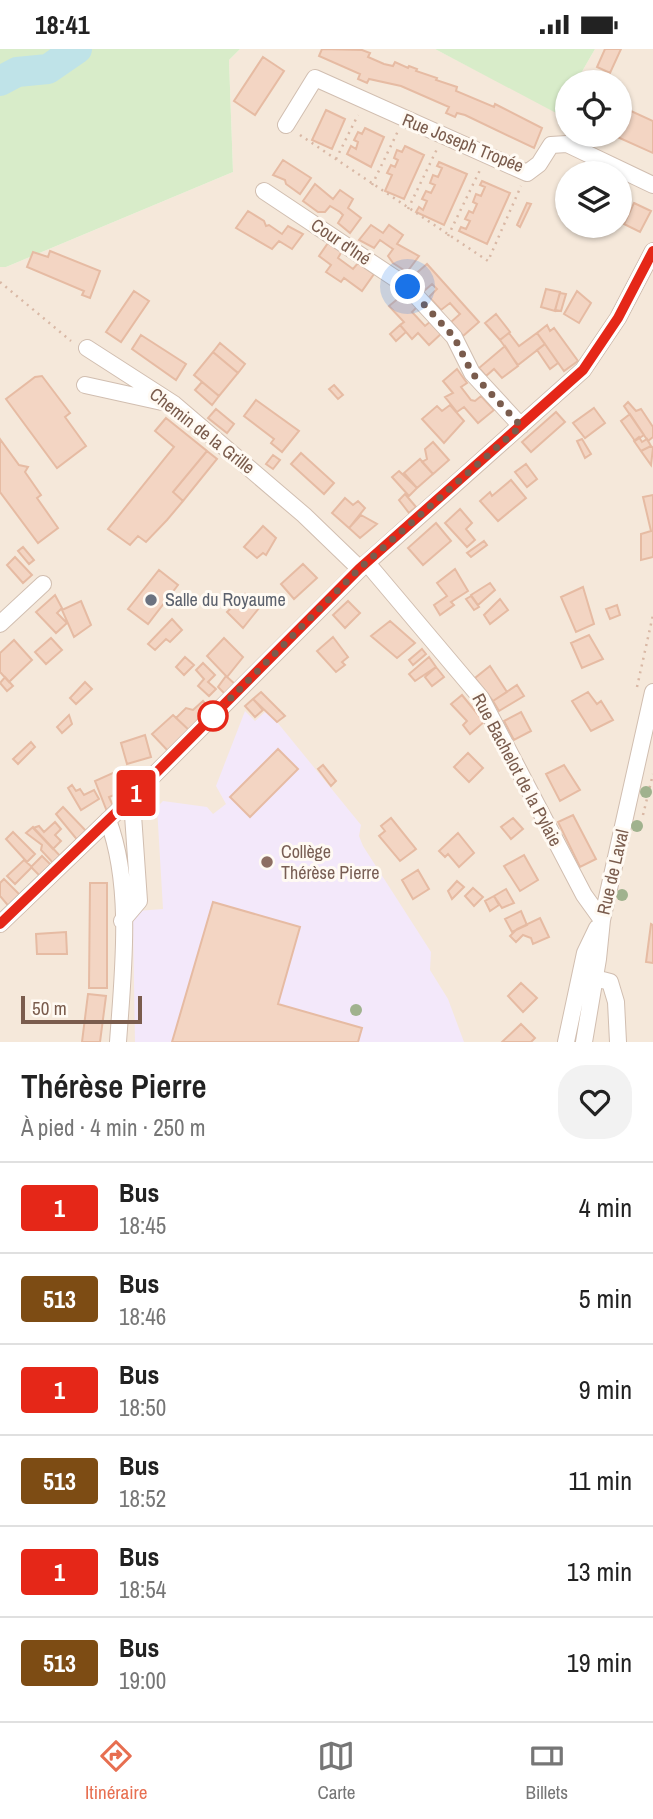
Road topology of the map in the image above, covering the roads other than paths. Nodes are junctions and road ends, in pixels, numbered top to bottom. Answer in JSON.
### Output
{"nodes":[{"id":1,"x":286,"y":125,"type":"road end"},
{"id":2,"x":653,"y":185,"type":"edge"},
{"id":3,"x":264,"y":191,"type":"dead end"},
{"id":4,"x":653,"y":251,"type":"edge"},
{"id":5,"x":87,"y":348,"type":"road end"},
{"id":6,"x":85,"y":385,"type":"dead end"},
{"id":7,"x":174,"y":404,"type":"junction"},
{"id":8,"x":521,"y":426,"type":"junction"},
{"id":9,"x":363,"y":566,"type":"junction"},
{"id":10,"x":43,"y":584,"type":"dead end"},
{"id":11,"x":0,"y":624,"type":"edge"},
{"id":12,"x":653,"y":692,"type":"edge"},
{"id":13,"x":129,"y":800,"type":"junction"},
{"id":14,"x":108,"y":820,"type":"junction"},
{"id":15,"x":602,"y":920,"type":"junction"},
{"id":16,"x":122,"y":921,"type":"junction"},
{"id":17,"x":0,"y":924,"type":"edge"},
{"id":18,"x":595,"y":978,"type":"junction"},
{"id":19,"x":118,"y":1042,"type":"edge"},
{"id":20,"x":566,"y":1042,"type":"edge"},
{"id":21,"x":584,"y":1042,"type":"edge"},
{"id":22,"x":618,"y":1042,"type":"edge"}],
"edges":[{"from":1,"to":2,"type":"street","name":"Rue Joseph Tropée"},
{"from":3,"to":8,"type":"street","name":"Cour d'Iné"},
{"from":4,"to":8,"type":"street"},
{"from":5,"to":7,"type":"street","name":"Chemin de la Grille"},
{"from":6,"to":7,"type":"street"},
{"from":7,"to":9,"type":"street","name":"Chemin de la Grille"},
{"from":8,"to":9,"type":"street"},
{"from":9,"to":13,"type":"street"},
{"from":9,"to":15,"type":"street","name":"Rue Bachelot de la Pylaie"},
{"from":10,"to":11,"type":"street"},
{"from":12,"to":15,"type":"street","name":"Rue de Laval"},
{"from":13,"to":14,"type":"street"},
{"from":13,"to":16,"type":"street"},
{"from":14,"to":16,"type":"street"},
{"from":14,"to":17,"type":"street"},
{"from":15,"to":18,"type":"street","name":"Rue de Laval"},
{"from":15,"to":20,"type":"street"},
{"from":16,"to":19,"type":"street"},
{"from":18,"to":21,"type":"street","name":"Rue de Laval"},
{"from":18,"to":22,"type":"street"}]}
